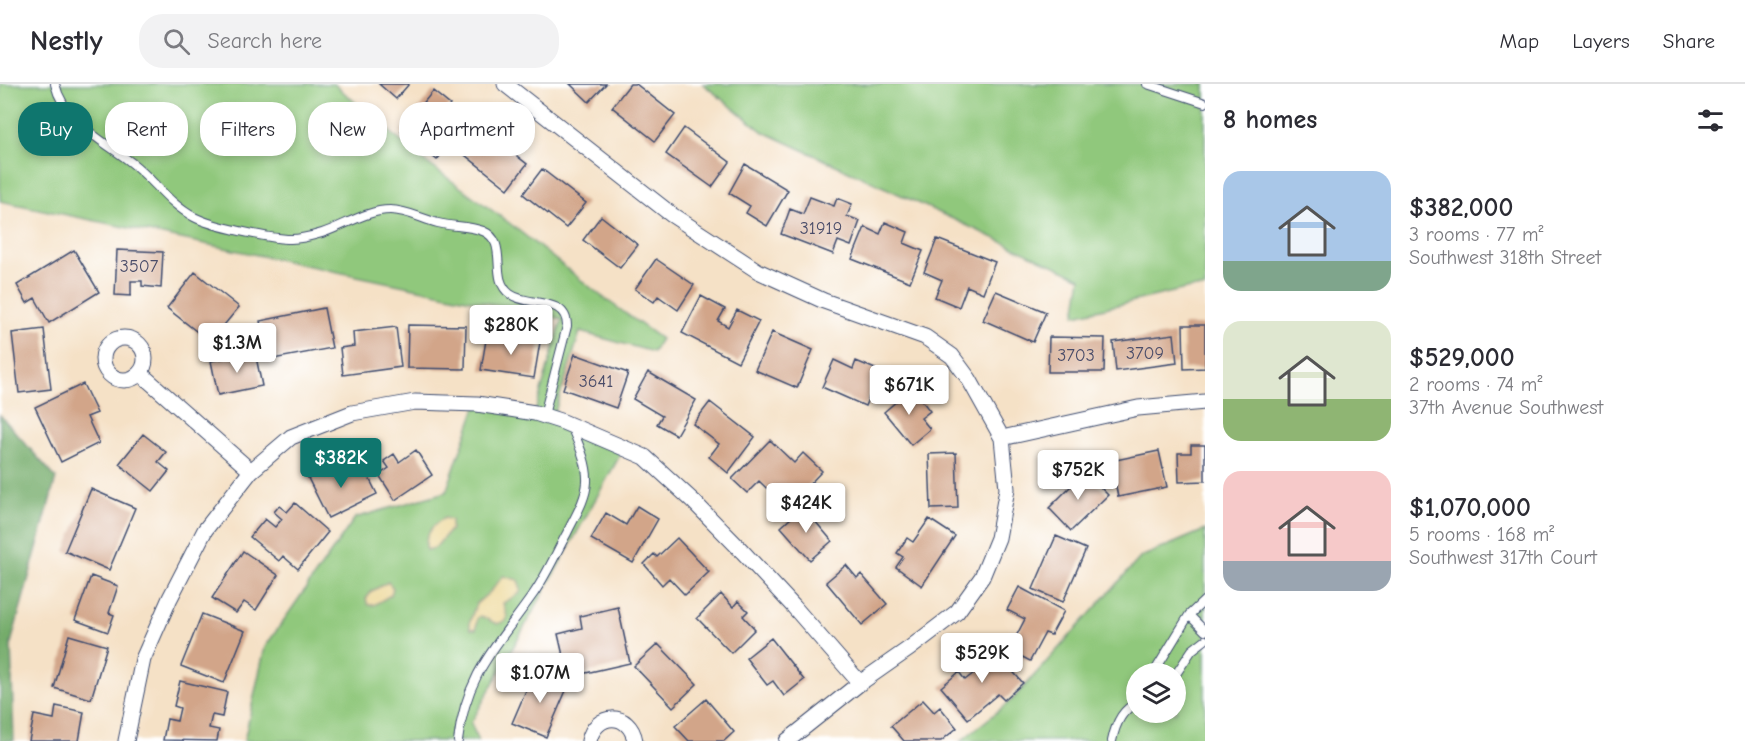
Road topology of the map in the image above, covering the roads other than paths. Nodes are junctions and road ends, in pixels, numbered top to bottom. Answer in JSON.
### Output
{"nodes":[{"id":1,"x":55,"y":84,"type":"edge"},
{"id":2,"x":505,"y":84,"type":"edge"},
{"id":3,"x":1148,"y":84,"type":"edge"},
{"id":4,"x":1205,"y":103,"type":"edge"},
{"id":5,"x":140,"y":373,"type":"dead end"},
{"id":6,"x":1205,"y":402,"type":"edge"},
{"id":7,"x":544,"y":415,"type":"junction"},
{"id":8,"x":571,"y":425,"type":"junction"},
{"id":9,"x":1002,"y":438,"type":"junction"},
{"id":10,"x":251,"y":471,"type":"junction"},
{"id":11,"x":1205,"y":600,"type":"edge"},
{"id":12,"x":1189,"y":615,"type":"junction"},
{"id":13,"x":1205,"y":631,"type":"edge"},
{"id":14,"x":1205,"y":640,"type":"edge"},
{"id":15,"x":1160,"y":663,"type":"edge"},
{"id":16,"x":1183,"y":663,"type":"edge"},
{"id":17,"x":860,"y":683,"type":"junction"},
{"id":18,"x":1126,"y":712,"type":"edge"},
{"id":19,"x":126,"y":741,"type":"edge"},
{"id":20,"x":458,"y":741,"type":"edge"},
{"id":21,"x":589,"y":741,"type":"edge"},
{"id":22,"x":635,"y":741,"type":"edge"},
{"id":23,"x":788,"y":741,"type":"edge"},
{"id":24,"x":1112,"y":741,"type":"edge"}],
"edges":[{"from":1,"to":7,"type":"lane"},
{"from":2,"to":9,"type":"street"},
{"from":3,"to":4,"type":"lane"},
{"from":5,"to":10,"type":"street"},
{"from":6,"to":9,"type":"street"},
{"from":7,"to":8,"type":"street"},
{"from":7,"to":10,"type":"street"},
{"from":8,"to":17,"type":"street"},
{"from":8,"to":20,"type":"lane"},
{"from":9,"to":17,"type":"street"},
{"from":10,"to":19,"type":"street"},
{"from":11,"to":12,"type":"lane"},
{"from":12,"to":13,"type":"lane"},
{"from":12,"to":15,"type":"lane"},
{"from":14,"to":16,"type":"lane"},
{"from":17,"to":23,"type":"street"},
{"from":18,"to":24,"type":"lane"},
{"from":21,"to":22,"type":"street"}]}
